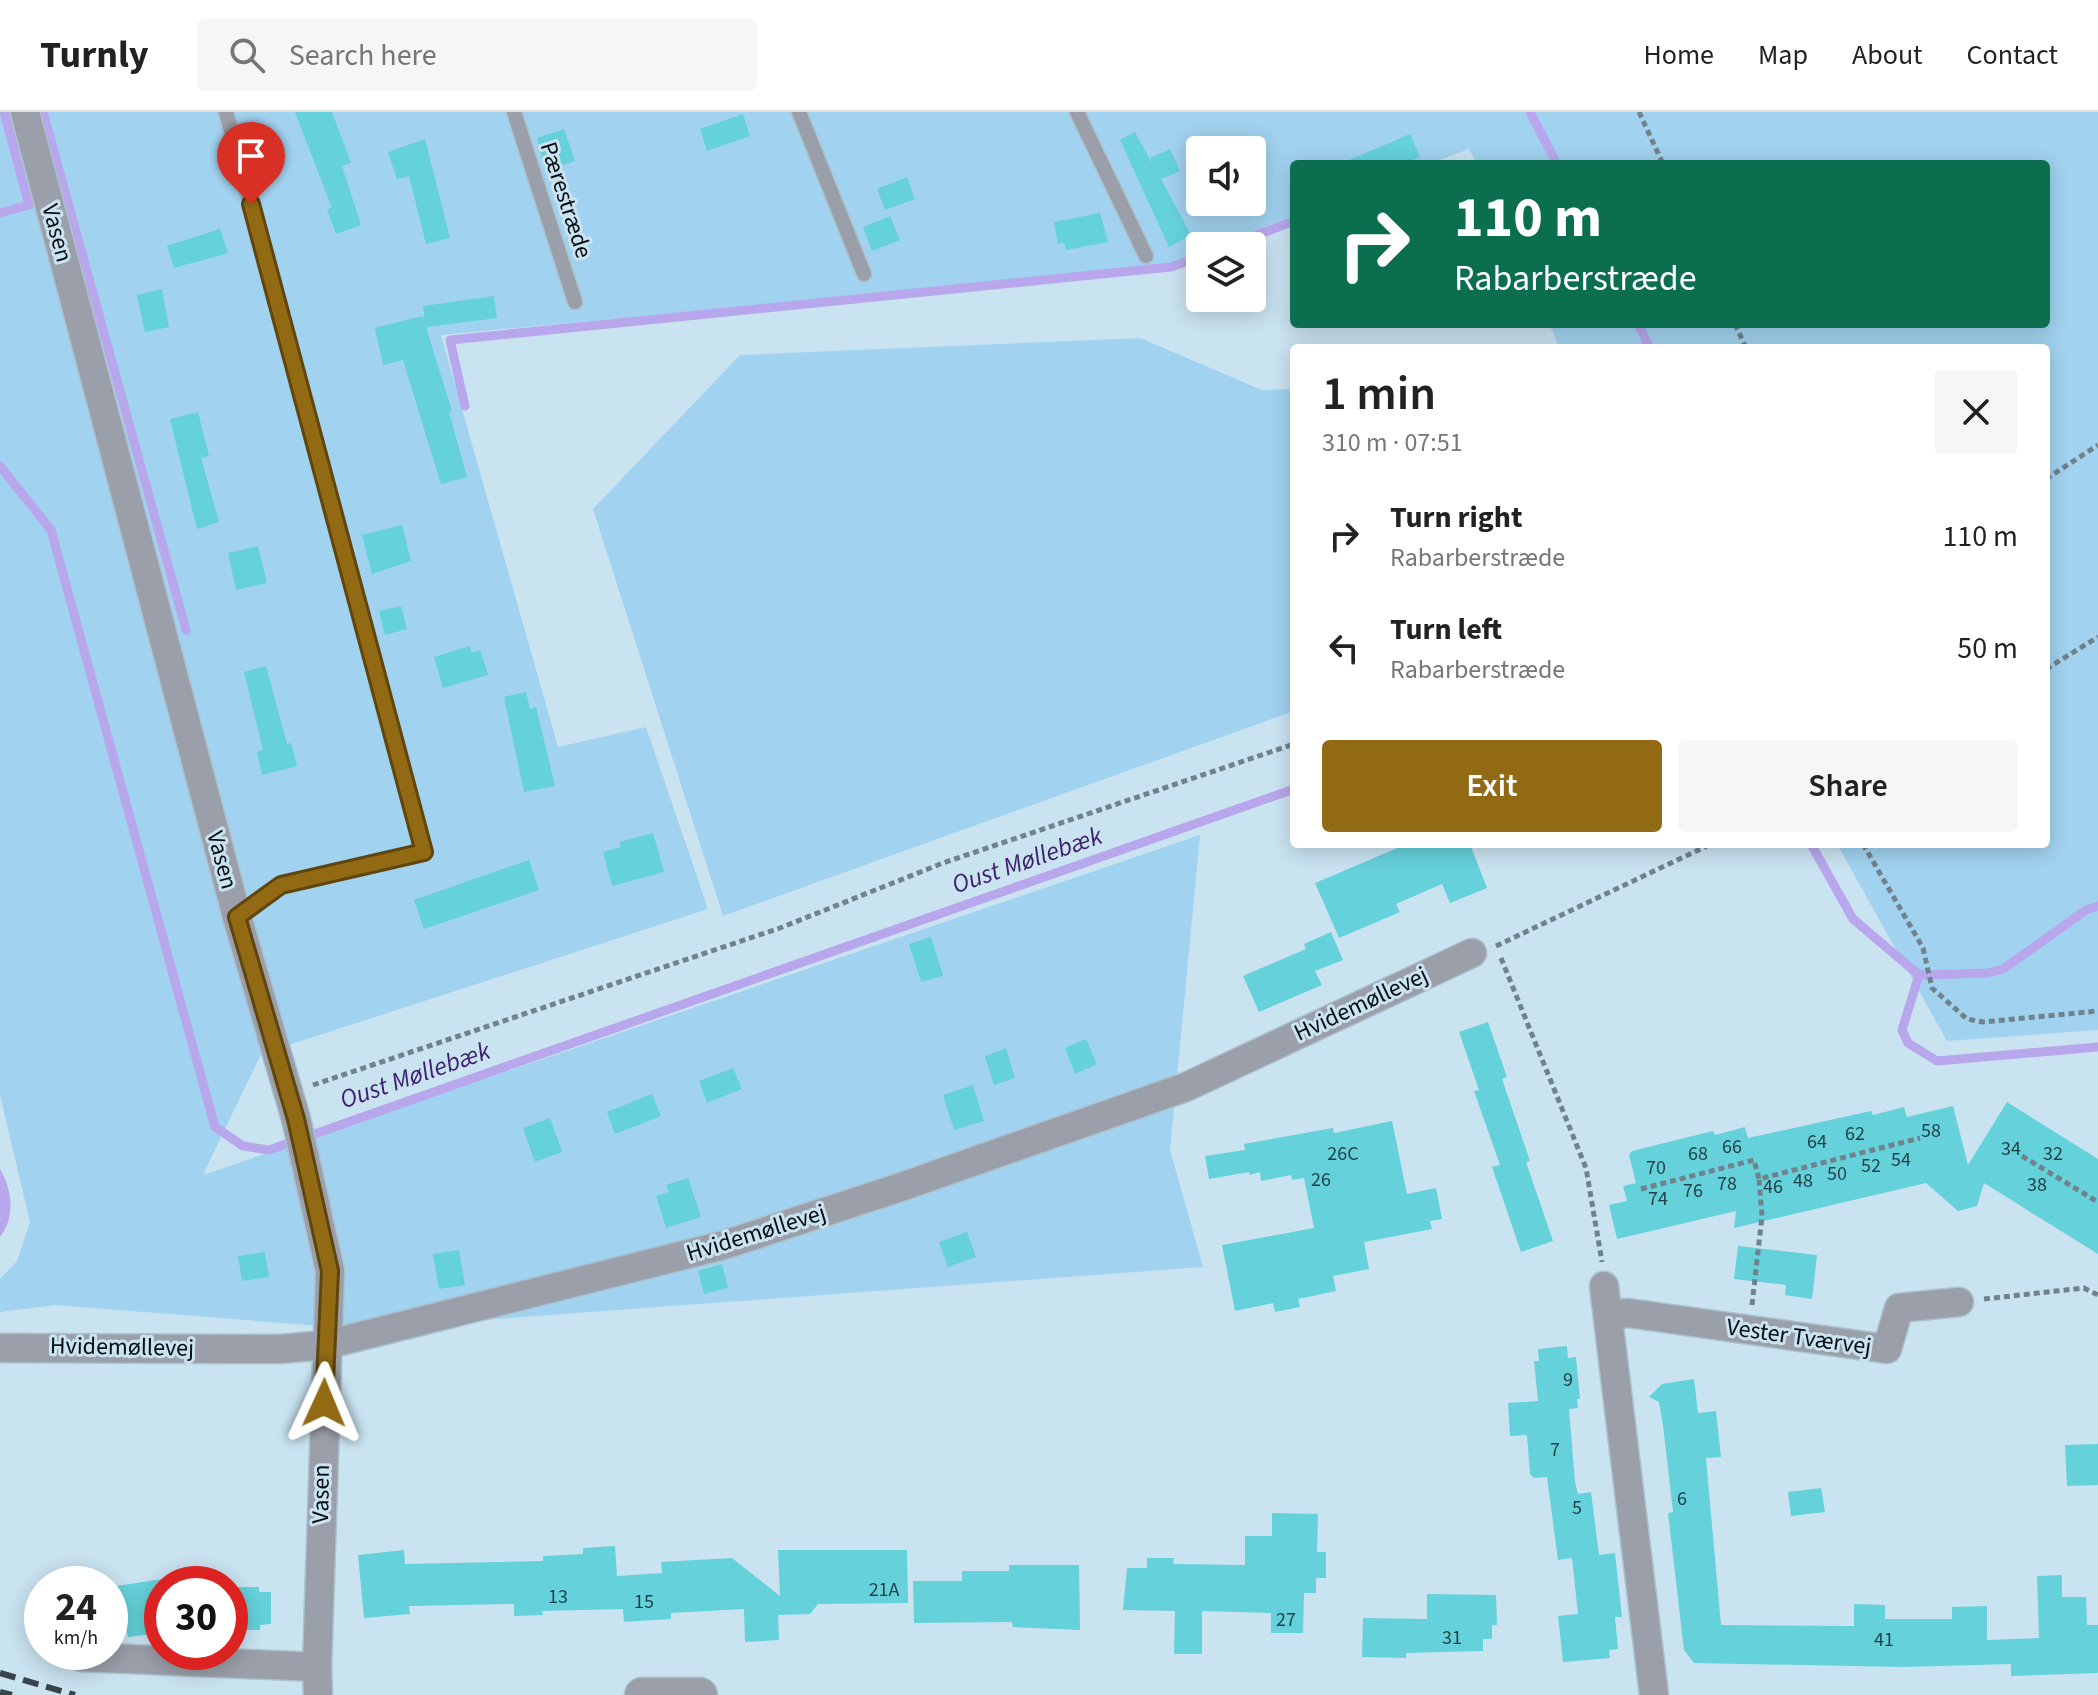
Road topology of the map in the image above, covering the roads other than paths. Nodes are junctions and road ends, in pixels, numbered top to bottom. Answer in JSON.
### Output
{"nodes":[{"id":1,"x":25,"y":112,"type":"edge"},
{"id":2,"x":226,"y":112,"type":"edge"},
{"id":3,"x":514,"y":112,"type":"edge"},
{"id":4,"x":799,"y":112,"type":"edge"},
{"id":5,"x":1077,"y":112,"type":"edge"},
{"id":6,"x":1146,"y":256,"type":"dead end"},
{"id":7,"x":864,"y":274,"type":"dead end"},
{"id":8,"x":575,"y":302,"type":"dead end"},
{"id":9,"x":237,"y":917,"type":"junction"},
{"id":10,"x":1484,"y":949,"type":"road end"},
{"id":11,"x":1604,"y":1286,"type":"road end"},
{"id":12,"x":1959,"y":1302,"type":"road end"},
{"id":13,"x":1608,"y":1315,"type":"junction"},
{"id":14,"x":325,"y":1345,"type":"junction"},
{"id":15,"x":0,"y":1348,"type":"edge"},
{"id":16,"x":128,"y":1662,"type":"edge"},
{"id":17,"x":317,"y":1681,"type":"edge"},
{"id":18,"x":642,"y":1695,"type":"edge"},
{"id":19,"x":650,"y":1695,"type":"edge"},
{"id":20,"x":700,"y":1695,"type":"edge"},
{"id":21,"x":1654,"y":1695,"type":"edge"}],
"edges":[{"from":1,"to":9,"type":"street","name":"Vasen"},
{"from":2,"to":9,"type":"lane"},
{"from":3,"to":8,"type":"lane","name":"Pærestræde"},
{"from":4,"to":7,"type":"lane"},
{"from":5,"to":6,"type":"lane"},
{"from":9,"to":14,"type":"street","name":"Vasen"},
{"from":10,"to":14,"type":"street","name":"Hvidemøllevej"},
{"from":11,"to":13,"type":"street"},
{"from":12,"to":13,"type":"street","name":"Vester Tværvej"},
{"from":13,"to":21,"type":"street"},
{"from":14,"to":15,"type":"street","name":"Hvidemøllevej"},
{"from":14,"to":17,"type":"street","name":"Vasen"},
{"from":16,"to":17,"type":"street","name":"Vasen"},
{"from":18,"to":19,"type":"street"},
{"from":19,"to":20,"type":"street"}]}
